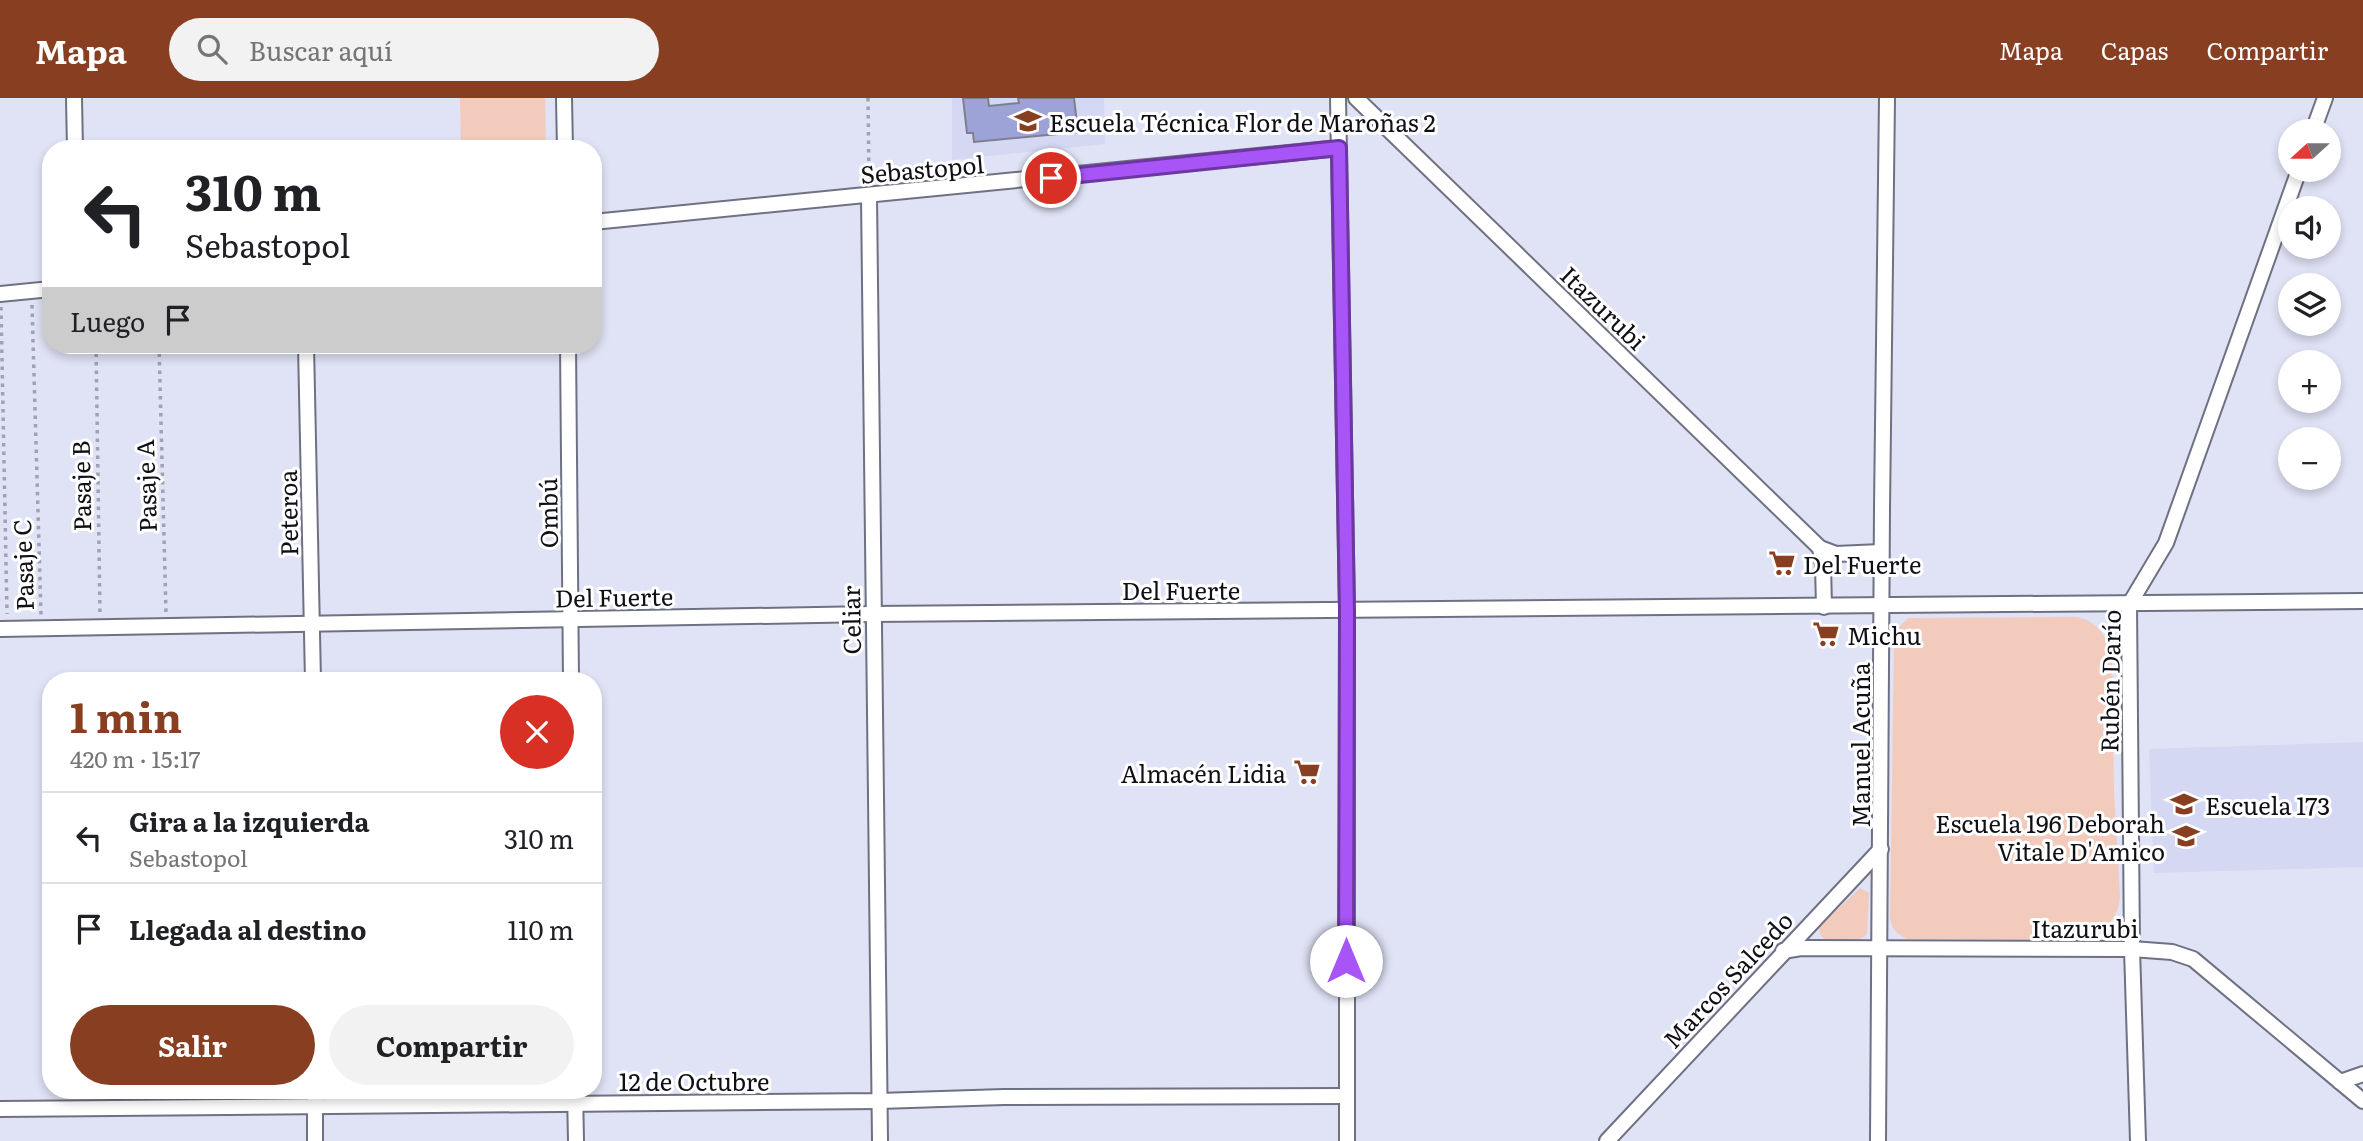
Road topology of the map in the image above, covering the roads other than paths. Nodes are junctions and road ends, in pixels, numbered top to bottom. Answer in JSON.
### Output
{"nodes":[{"id":1,"x":74,"y":98,"type":"edge"},
{"id":2,"x":564,"y":98,"type":"edge"},
{"id":3,"x":1338,"y":98,"type":"edge"},
{"id":4,"x":1356,"y":98,"type":"edge"},
{"id":5,"x":1886,"y":98,"type":"edge"},
{"id":6,"x":2325,"y":98,"type":"edge"},
{"id":7,"x":2317,"y":119,"type":"edge"},
{"id":8,"x":75,"y":140,"type":"edge"},
{"id":9,"x":565,"y":140,"type":"edge"},
{"id":10,"x":1339,"y":148,"type":"junction"},
{"id":11,"x":2295,"y":182,"type":"edge"},
{"id":12,"x":869,"y":195,"type":"junction"},
{"id":13,"x":602,"y":221,"type":"edge"},
{"id":14,"x":42,"y":290,"type":"edge"},
{"id":15,"x":1,"y":294,"type":"edge"},
{"id":16,"x":306,"y":354,"type":"edge"},
{"id":17,"x":568,"y":354,"type":"edge"},
{"id":18,"x":1820,"y":548,"type":"junction"},
{"id":19,"x":1881,"y":552,"type":"junction"},
{"id":20,"x":2363,"y":601,"type":"edge"},
{"id":21,"x":2129,"y":604,"type":"junction"},
{"id":22,"x":1882,"y":606,"type":"junction"},
{"id":23,"x":1824,"y":607,"type":"junction"},
{"id":24,"x":1347,"y":611,"type":"junction"},
{"id":25,"x":872,"y":614,"type":"junction"},
{"id":26,"x":571,"y":619,"type":"junction"},
{"id":27,"x":313,"y":624,"type":"junction"},
{"id":28,"x":4,"y":629,"type":"edge"},
{"id":29,"x":313,"y":672,"type":"edge"},
{"id":30,"x":571,"y":672,"type":"edge"},
{"id":31,"x":1881,"y":849,"type":"junction"},
{"id":32,"x":2132,"y":949,"type":"junction"},
{"id":33,"x":1880,"y":950,"type":"junction"},
{"id":34,"x":1783,"y":951,"type":"junction"},
{"id":35,"x":2363,"y":1074,"type":"edge"},
{"id":36,"x":2340,"y":1082,"type":"junction"},
{"id":37,"x":1346,"y":1096,"type":"junction"},
{"id":38,"x":602,"y":1097,"type":"edge"},
{"id":39,"x":286,"y":1099,"type":"edge"},
{"id":40,"x":315,"y":1099,"type":"edge"},
{"id":41,"x":575,"y":1099,"type":"edge"},
{"id":42,"x":879,"y":1101,"type":"junction"},
{"id":43,"x":2363,"y":1101,"type":"edge"},
{"id":44,"x":0,"y":1109,"type":"edge"},
{"id":45,"x":315,"y":1141,"type":"edge"},
{"id":46,"x":576,"y":1141,"type":"edge"},
{"id":47,"x":880,"y":1141,"type":"edge"},
{"id":48,"x":1347,"y":1141,"type":"edge"},
{"id":49,"x":1607,"y":1141,"type":"edge"},
{"id":50,"x":1878,"y":1141,"type":"edge"},
{"id":51,"x":2138,"y":1141,"type":"edge"}],
"edges":[{"from":1,"to":8,"type":"street"},
{"from":2,"to":9,"type":"street"},
{"from":3,"to":10,"type":"street"},
{"from":4,"to":18,"type":"street","name":"Itazurubi"},
{"from":5,"to":19,"type":"street","name":"Manuel Acuña"},
{"from":6,"to":7,"type":"street"},
{"from":10,"to":12,"type":"street","name":"Sebastopol"},
{"from":10,"to":24,"type":"street"},
{"from":11,"to":21,"type":"street","name":"Rubén Darío"},
{"from":12,"to":13,"type":"street","name":"Sebastopol"},
{"from":12,"to":25,"type":"street","name":"Celiar"},
{"from":14,"to":15,"type":"street"},
{"from":16,"to":27,"type":"street","name":"Peteroa"},
{"from":17,"to":26,"type":"street","name":"Ombú"},
{"from":18,"to":19,"type":"street"},
{"from":18,"to":23,"type":"street"},
{"from":19,"to":22,"type":"street","name":"Manuel Acuña"},
{"from":20,"to":21,"type":"street","name":"Del Fuerte"},
{"from":21,"to":22,"type":"street","name":"Del Fuerte"},
{"from":21,"to":32,"type":"street","name":"Rubén Darío"},
{"from":22,"to":23,"type":"street","name":"Del Fuerte"},
{"from":22,"to":31,"type":"street","name":"Manuel Acuña"},
{"from":23,"to":24,"type":"street","name":"Del Fuerte"},
{"from":24,"to":25,"type":"street","name":"Del Fuerte"},
{"from":24,"to":37,"type":"street"},
{"from":25,"to":26,"type":"street","name":"Del Fuerte"},
{"from":25,"to":42,"type":"street","name":"Celiar"},
{"from":26,"to":27,"type":"street","name":"Del Fuerte"},
{"from":26,"to":30,"type":"street","name":"Ombú"},
{"from":27,"to":28,"type":"street","name":"Del Fuerte"},
{"from":27,"to":29,"type":"street","name":"Peteroa"},
{"from":31,"to":33,"type":"street","name":"Manuel Acuña"},
{"from":31,"to":34,"type":"street","name":"Marcos Salcedo"},
{"from":32,"to":33,"type":"street","name":"Itazurubi"},
{"from":32,"to":36,"type":"street","name":"Itazurubi"},
{"from":32,"to":51,"type":"street","name":"Rubén Darío"},
{"from":33,"to":34,"type":"street","name":"Itazurubi"},
{"from":33,"to":50,"type":"street","name":"Manuel Acuña"},
{"from":34,"to":49,"type":"street","name":"Marcos Salcedo"},
{"from":35,"to":36,"type":"street"},
{"from":36,"to":43,"type":"street","name":"Itazurubi"},
{"from":37,"to":42,"type":"street","name":"12 de Octubre"},
{"from":37,"to":48,"type":"street"},
{"from":38,"to":42,"type":"street","name":"12 de Octubre"},
{"from":39,"to":44,"type":"street","name":"12 de Octubre"},
{"from":40,"to":45,"type":"street"},
{"from":41,"to":46,"type":"street"},
{"from":42,"to":47,"type":"street","name":"Celiar"}]}
